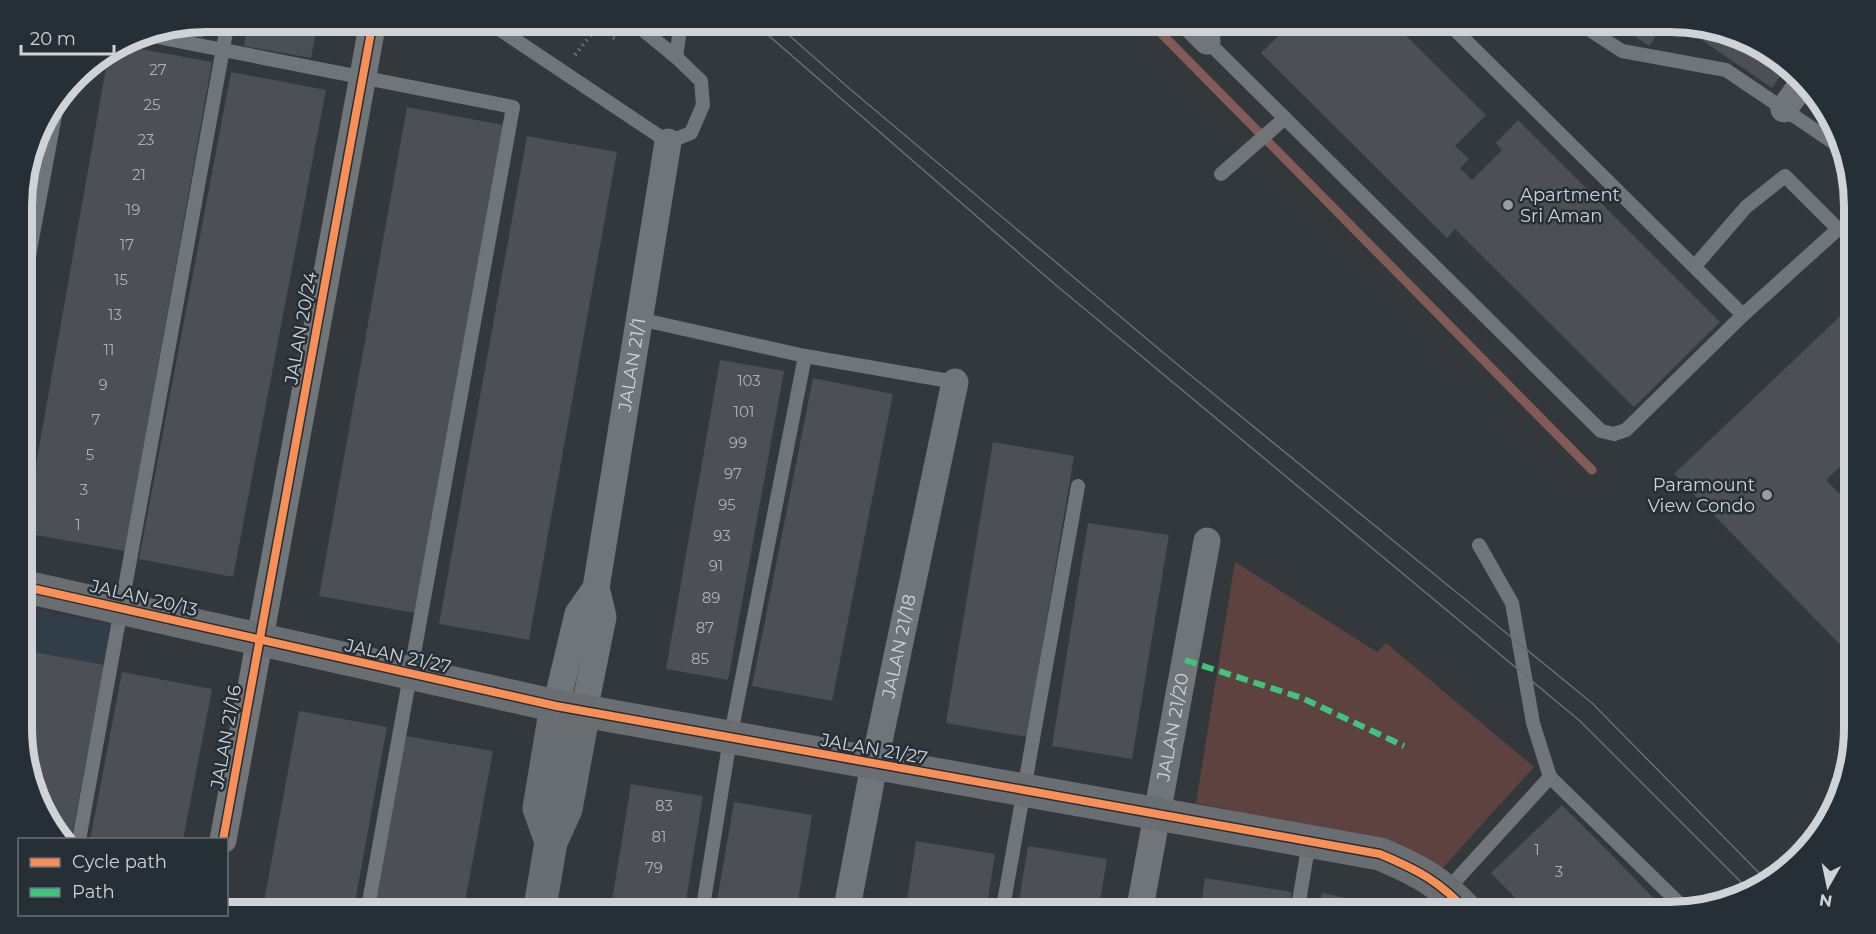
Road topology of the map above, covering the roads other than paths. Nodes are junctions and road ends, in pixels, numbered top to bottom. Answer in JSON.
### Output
{"nodes":[{"id":1,"x":226,"y":32,"type":"edge"},
{"id":2,"x":371,"y":32,"type":"edge"},
{"id":3,"x":503,"y":32,"type":"edge"},
{"id":4,"x":645,"y":32,"type":"edge"},
{"id":5,"x":680,"y":32,"type":"edge"},
{"id":6,"x":1198,"y":32,"type":"edge"},
{"id":7,"x":1216,"y":32,"type":"edge"},
{"id":8,"x":1457,"y":32,"type":"edge"},
{"id":9,"x":1593,"y":32,"type":"edge"},
{"id":10,"x":162,"y":38,"type":"edge"},
{"id":11,"x":1207,"y":41,"type":"junction"},
{"id":12,"x":223,"y":50,"type":"junction"},
{"id":13,"x":676,"y":57,"type":"junction"},
{"id":14,"x":362,"y":78,"type":"junction"},
{"id":15,"x":1799,"y":89,"type":"edge"},
{"id":16,"x":1784,"y":109,"type":"junction"},
{"id":17,"x":1285,"y":118,"type":"junction"},
{"id":18,"x":1832,"y":141,"type":"edge"},
{"id":19,"x":668,"y":142,"type":"junction"},
{"id":20,"x":42,"y":147,"type":"edge"},
{"id":21,"x":1221,"y":174,"type":"dead end"},
{"id":22,"x":32,"y":199,"type":"edge"},
{"id":23,"x":1695,"y":266,"type":"junction"},
{"id":24,"x":1743,"y":315,"type":"junction"},
{"id":25,"x":639,"y":319,"type":"junction"},
{"id":26,"x":805,"y":356,"type":"junction"},
{"id":27,"x":955,"y":382,"type":"joint"},
{"id":28,"x":1078,"y":486,"type":"dead end"},
{"id":29,"x":1206,"y":541,"type":"dead end"},
{"id":30,"x":1479,"y":545,"type":"dead end"},
{"id":31,"x":32,"y":588,"type":"edge"},
{"id":32,"x":121,"y":608,"type":"junction"},
{"id":33,"x":259,"y":640,"type":"junction"},
{"id":34,"x":410,"y":674,"type":"junction"},
{"id":35,"x":570,"y":709,"type":"junction"},
{"id":36,"x":730,"y":739,"type":"junction"},
{"id":37,"x":874,"y":765,"type":"junction"},
{"id":38,"x":1550,"y":777,"type":"junction"},
{"id":39,"x":1023,"y":791,"type":"junction"},
{"id":40,"x":1157,"y":815,"type":"junction"},
{"id":41,"x":79,"y":838,"type":"edge"},
{"id":42,"x":223,"y":838,"type":"edge"},
{"id":43,"x":1309,"y":842,"type":"junction"},
{"id":44,"x":1458,"y":901,"type":"edge"},
{"id":45,"x":369,"y":902,"type":"edge"},
{"id":46,"x":541,"y":902,"type":"edge"},
{"id":47,"x":704,"y":902,"type":"edge"},
{"id":48,"x":848,"y":902,"type":"edge"},
{"id":49,"x":1004,"y":902,"type":"edge"},
{"id":50,"x":1141,"y":902,"type":"edge"},
{"id":51,"x":1299,"y":902,"type":"edge"},
{"id":52,"x":1678,"y":902,"type":"edge"}],
"edges":[{"from":1,"to":12,"type":"lane"},
{"from":2,"to":14,"type":"street","name":"JALAN 20/24"},
{"from":3,"to":19,"type":"lane"},
{"from":4,"to":13,"type":"lane"},
{"from":5,"to":13,"type":"lane"},
{"from":6,"to":11,"type":"street"},
{"from":7,"to":11,"type":"lane"},
{"from":8,"to":23,"type":"lane"},
{"from":9,"to":16,"type":"lane"},
{"from":10,"to":12,"type":"lane"},
{"from":11,"to":17,"type":"lane"},
{"from":12,"to":14,"type":"lane"},
{"from":12,"to":32,"type":"lane"},
{"from":13,"to":19,"type":"lane"},
{"from":14,"to":33,"type":"street","name":"JALAN 20/24"},
{"from":14,"to":34,"type":"lane"},
{"from":15,"to":16,"type":"street"},
{"from":16,"to":18,"type":"lane"},
{"from":17,"to":21,"type":"lane"},
{"from":17,"to":24,"type":"lane"},
{"from":19,"to":25,"type":"street","name":"JALAN 21/1"},
{"from":20,"to":22,"type":"street"},
{"from":23,"to":24,"type":"lane"},
{"from":23,"to":24,"type":"lane"},
{"from":25,"to":26,"type":"lane"},
{"from":25,"to":35,"type":"street","name":"JALAN 21/1"},
{"from":26,"to":27,"type":"lane"},
{"from":26,"to":36,"type":"lane"},
{"from":27,"to":37,"type":"street","name":"JALAN 21/18"},
{"from":28,"to":39,"type":"lane"},
{"from":29,"to":40,"type":"street","name":"JALAN 21/20"},
{"from":30,"to":38,"type":"lane"},
{"from":31,"to":32,"type":"street","name":"JALAN 20/13"},
{"from":32,"to":33,"type":"street","name":"JALAN 20/13"},
{"from":32,"to":41,"type":"lane"},
{"from":33,"to":34,"type":"street","name":"JALAN 21/27"},
{"from":33,"to":42,"type":"street","name":"JALAN 21/16"},
{"from":34,"to":35,"type":"street","name":"JALAN 21/27"},
{"from":34,"to":45,"type":"lane"},
{"from":35,"to":36,"type":"street","name":"JALAN 21/27"},
{"from":35,"to":46,"type":"street","name":"JALAN 21/1"},
{"from":36,"to":37,"type":"street","name":"JALAN 21/27"},
{"from":36,"to":47,"type":"lane"},
{"from":37,"to":39,"type":"street","name":"JALAN 21/27"},
{"from":37,"to":48,"type":"street","name":"JALAN 21/18"},
{"from":38,"to":44,"type":"lane"},
{"from":38,"to":52,"type":"lane"},
{"from":39,"to":40,"type":"street","name":"JALAN 21/27"},
{"from":39,"to":49,"type":"lane"},
{"from":40,"to":43,"type":"street","name":"JALAN 21/27"},
{"from":40,"to":50,"type":"street","name":"JALAN 21/20"},
{"from":43,"to":44,"type":"street","name":"JALAN 21/27"},
{"from":43,"to":51,"type":"lane"}]}
